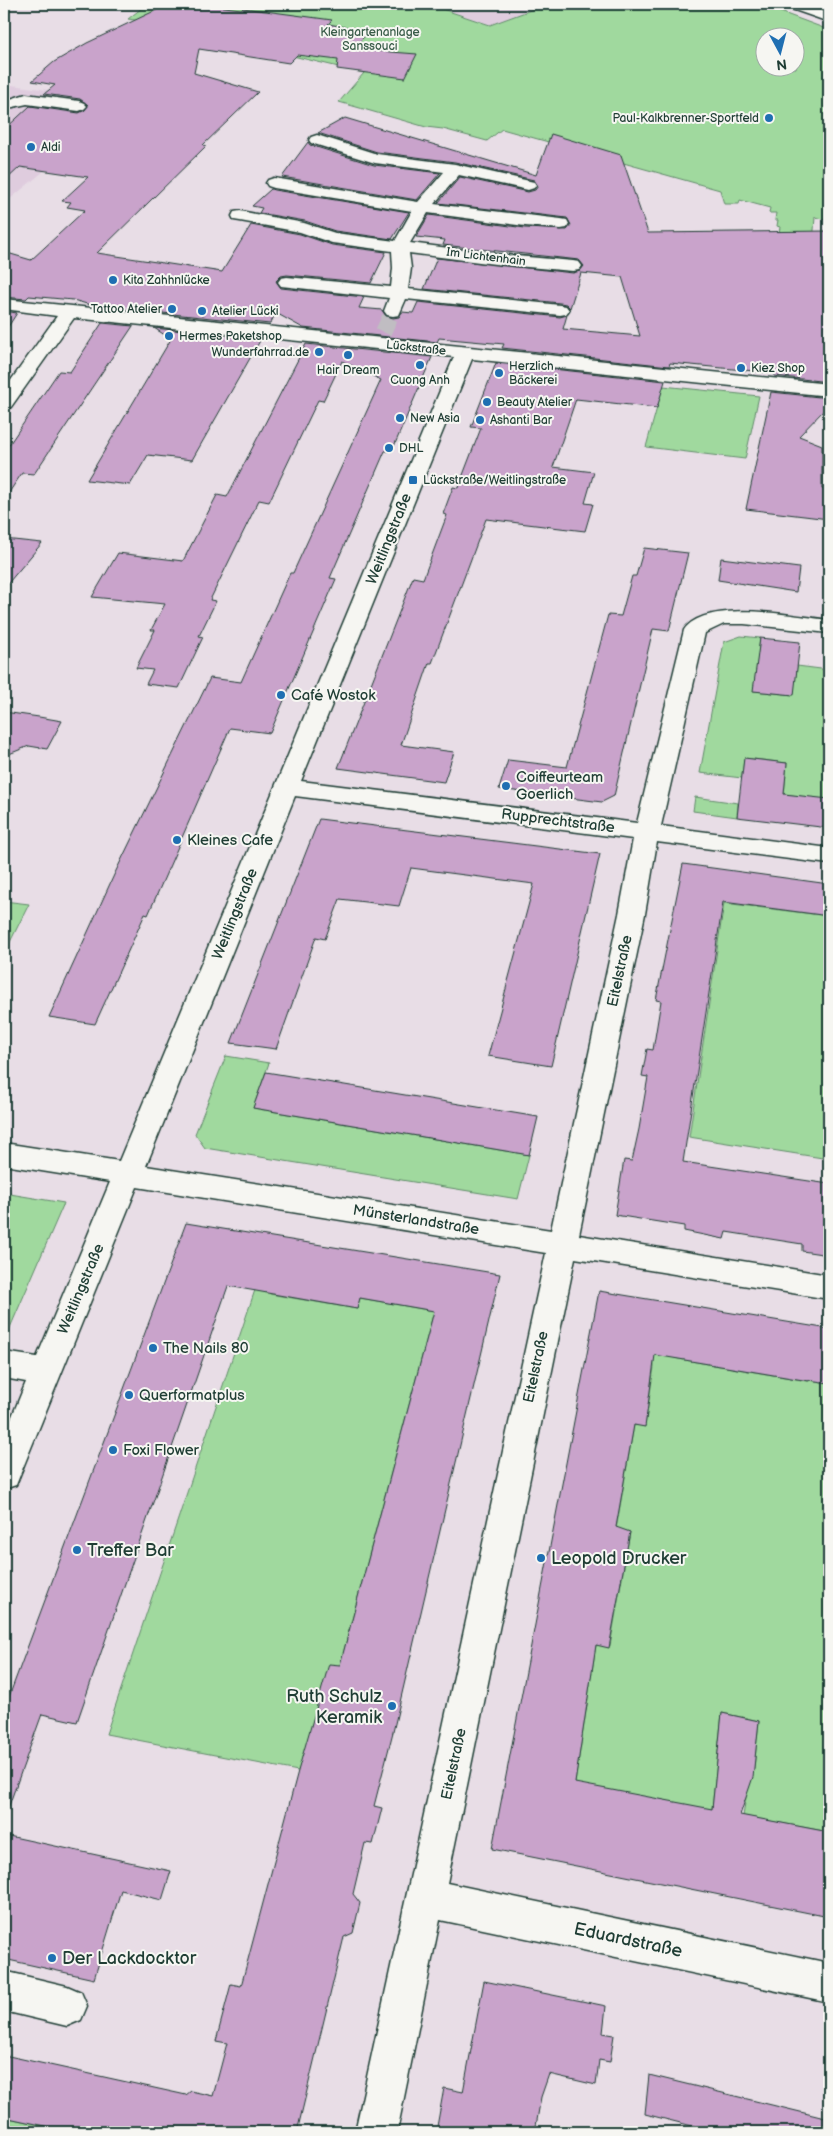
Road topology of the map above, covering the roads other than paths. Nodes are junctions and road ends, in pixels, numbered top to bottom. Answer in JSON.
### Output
{"nodes":[{"id":1,"x":791,"y":4,"type":"edge"},
{"id":2,"x":829,"y":18,"type":"edge"},
{"id":3,"x":6,"y":105,"type":"dead end"},
{"id":4,"x":79,"y":106,"type":"dead end"},
{"id":5,"x":317,"y":140,"type":"dead end"},
{"id":6,"x":455,"y":169,"type":"junction"},
{"id":7,"x":274,"y":183,"type":"dead end"},
{"id":8,"x":528,"y":185,"type":"dead end"},
{"id":9,"x":423,"y":207,"type":"junction"},
{"id":10,"x":240,"y":216,"type":"dead end"},
{"id":11,"x":561,"y":224,"type":"dead end"},
{"id":12,"x":400,"y":246,"type":"junction"},
{"id":13,"x":573,"y":266,"type":"dead end"},
{"id":14,"x":287,"y":282,"type":"dead end"},
{"id":15,"x":399,"y":293,"type":"junction"},
{"id":16,"x":4,"y":304,"type":"edge"},
{"id":17,"x":560,"y":310,"type":"dead end"},
{"id":18,"x":393,"y":311,"type":"tunnel mouth"},
{"id":19,"x":68,"y":312,"type":"junction"},
{"id":20,"x":465,"y":353,"type":"junction"},
{"id":21,"x":829,"y":390,"type":"edge"},
{"id":22,"x":4,"y":403,"type":"edge"},
{"id":23,"x":829,"y":626,"type":"edge"},
{"id":24,"x":287,"y":787,"type":"junction"},
{"id":25,"x":647,"y":832,"type":"junction"},
{"id":26,"x":829,"y":856,"type":"edge"},
{"id":27,"x":4,"y":1154,"type":"edge"},
{"id":28,"x":128,"y":1174,"type":"junction"},
{"id":29,"x":562,"y":1244,"type":"junction"},
{"id":30,"x":829,"y":1287,"type":"edge"},
{"id":31,"x":4,"y":1365,"type":"edge"},
{"id":32,"x":46,"y":1372,"type":"junction"},
{"id":33,"x":4,"y":1475,"type":"edge"},
{"id":34,"x":426,"y":1898,"type":"junction"},
{"id":35,"x":829,"y":1983,"type":"edge"},
{"id":36,"x":4,"y":1991,"type":"edge"},
{"id":37,"x":67,"y":2006,"type":"dead end"},
{"id":38,"x":376,"y":2132,"type":"edge"}],
"edges":[{"from":1,"to":2,"type":"street"},
{"from":3,"to":4,"type":"street"},
{"from":5,"to":6,"type":"street"},
{"from":6,"to":8,"type":"street"},
{"from":6,"to":9,"type":"street"},
{"from":7,"to":9,"type":"street"},
{"from":9,"to":11,"type":"street"},
{"from":9,"to":12,"type":"street"},
{"from":10,"to":12,"type":"street","name":"Im Lichtenhain"},
{"from":12,"to":13,"type":"street","name":"Im Lichtenhain"},
{"from":12,"to":15,"type":"street"},
{"from":14,"to":15,"type":"street"},
{"from":15,"to":17,"type":"street"},
{"from":15,"to":18,"type":"street"},
{"from":16,"to":19,"type":"street","name":"Lückstraße"},
{"from":19,"to":20,"type":"street","name":"Lückstraße"},
{"from":19,"to":22,"type":"street"},
{"from":20,"to":21,"type":"street","name":"Lückstraße"},
{"from":20,"to":24,"type":"street","name":"Weitlingstraße"},
{"from":23,"to":25,"type":"street","name":"Eitelstraße"},
{"from":24,"to":25,"type":"street","name":"Rupprechtstraße"},
{"from":24,"to":28,"type":"street","name":"Weitlingstraße"},
{"from":25,"to":26,"type":"street","name":"Rupprechtstraße"},
{"from":25,"to":29,"type":"street","name":"Eitelstraße"},
{"from":27,"to":28,"type":"street","name":"Münsterlandstraße"},
{"from":28,"to":29,"type":"street","name":"Münsterlandstraße"},
{"from":28,"to":32,"type":"street","name":"Weitlingstraße"},
{"from":29,"to":30,"type":"street","name":"Münsterlandstraße"},
{"from":29,"to":34,"type":"street","name":"Eitelstraße"},
{"from":31,"to":32,"type":"street"},
{"from":32,"to":33,"type":"street","name":"Weitlingstraße"},
{"from":34,"to":35,"type":"street","name":"Eduardstraße"},
{"from":34,"to":38,"type":"street","name":"Eitelstraße"},
{"from":36,"to":37,"type":"street"}]}
